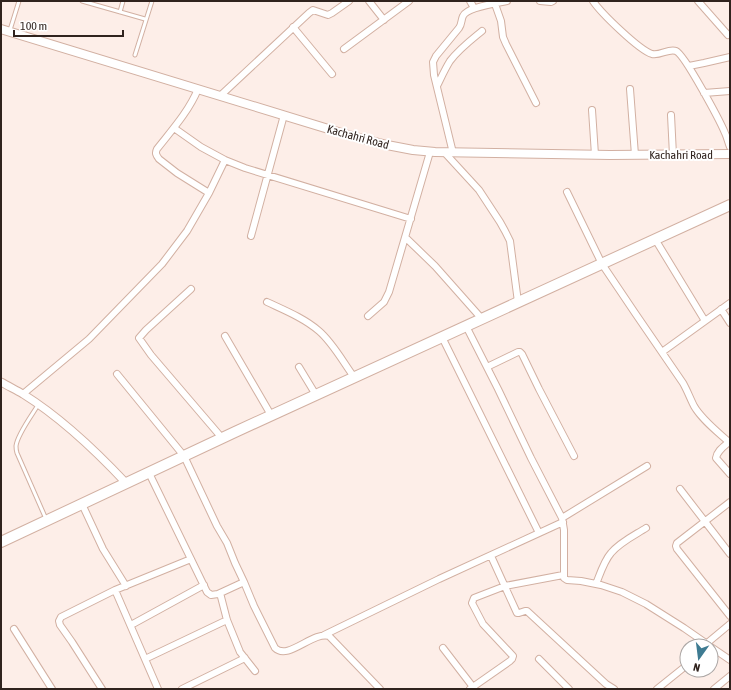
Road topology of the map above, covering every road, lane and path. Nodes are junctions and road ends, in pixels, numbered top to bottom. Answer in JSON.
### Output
{"nodes":[{"id":1,"x":19,"y":1,"type":"edge"},
{"id":2,"x":82,"y":1,"type":"edge"},
{"id":3,"x":123,"y":1,"type":"edge"},
{"id":4,"x":152,"y":1,"type":"edge"},
{"id":5,"x":349,"y":1,"type":"edge"},
{"id":6,"x":369,"y":1,"type":"edge"},
{"id":7,"x":409,"y":1,"type":"edge"},
{"id":8,"x":470,"y":1,"type":"edge"},
{"id":9,"x":507,"y":1,"type":"edge"},
{"id":10,"x":540,"y":1,"type":"edge"},
{"id":11,"x":553,"y":1,"type":"edge"},
{"id":12,"x":593,"y":1,"type":"edge"},
{"id":13,"x":698,"y":1,"type":"edge"},
{"id":14,"x":496,"y":4,"type":"junction"},
{"id":15,"x":474,"y":8,"type":"junction"},
{"id":16,"x":120,"y":12,"type":"junction"},
{"id":17,"x":146,"y":19,"type":"junction"},
{"id":18,"x":384,"y":20,"type":"junction"},
{"id":19,"x":293,"y":27,"type":"junction"},
{"id":20,"x":1,"y":29,"type":"edge"},
{"id":21,"x":482,"y":31,"type":"dead end"},
{"id":22,"x":10,"y":32,"type":"junction"},
{"id":23,"x":728,"y":35,"type":"dead end"},
{"id":24,"x":344,"y":50,"type":"dead end"},
{"id":25,"x":135,"y":55,"type":"dead end"},
{"id":26,"x":730,"y":57,"type":"edge"},
{"id":27,"x":689,"y":66,"type":"junction"},
{"id":28,"x":332,"y":74,"type":"dead end"},
{"id":29,"x":437,"y":86,"type":"junction"},
{"id":30,"x":198,"y":89,"type":"junction"},
{"id":31,"x":630,"y":89,"type":"dead end"},
{"id":32,"x":730,"y":91,"type":"edge"},
{"id":33,"x":704,"y":93,"type":"junction"},
{"id":34,"x":220,"y":96,"type":"junction"},
{"id":35,"x":536,"y":103,"type":"dead end"},
{"id":36,"x":592,"y":110,"type":"dead end"},
{"id":37,"x":284,"y":115,"type":"junction"},
{"id":38,"x":671,"y":115,"type":"dead end"},
{"id":39,"x":174,"y":128,"type":"junction"},
{"id":40,"x":730,"y":147,"type":"edge"},
{"id":41,"x":430,"y":152,"type":"junction"},
{"id":42,"x":449,"y":153,"type":"junction"},
{"id":43,"x":730,"y":154,"type":"edge"},
{"id":44,"x":595,"y":155,"type":"junction"},
{"id":45,"x":635,"y":155,"type":"junction"},
{"id":46,"x":673,"y":155,"type":"junction"},
{"id":47,"x":225,"y":160,"type":"junction"},
{"id":48,"x":268,"y":175,"type":"junction"},
{"id":49,"x":567,"y":192,"type":"dead end"},
{"id":50,"x":210,"y":193,"type":"junction"},
{"id":51,"x":730,"y":205,"type":"edge"},
{"id":52,"x":411,"y":219,"type":"junction"},
{"id":53,"x":251,"y":236,"type":"dead end"},
{"id":54,"x":406,"y":238,"type":"junction"},
{"id":55,"x":655,"y":239,"type":"junction"},
{"id":56,"x":602,"y":264,"type":"junction"},
{"id":57,"x":191,"y":290,"type":"dead end"},
{"id":58,"x":267,"y":302,"type":"dead end"},
{"id":59,"x":518,"y":302,"type":"junction"},
{"id":60,"x":730,"y":303,"type":"edge"},
{"id":61,"x":721,"y":310,"type":"junction"},
{"id":62,"x":368,"y":316,"type":"dead end"},
{"id":63,"x":482,"y":319,"type":"junction"},
{"id":64,"x":705,"y":321,"type":"junction"},
{"id":65,"x":730,"y":323,"type":"edge"},
{"id":66,"x":466,"y":326,"type":"junction"},
{"id":67,"x":225,"y":336,"type":"dead end"},
{"id":68,"x":442,"y":337,"type":"junction"},
{"id":69,"x":662,"y":352,"type":"junction"},
{"id":70,"x":487,"y":366,"type":"junction"},
{"id":71,"x":299,"y":367,"type":"dead end"},
{"id":72,"x":117,"y":374,"type":"dead end"},
{"id":73,"x":354,"y":378,"type":"junction"},
{"id":74,"x":1,"y":382,"type":"edge"},
{"id":75,"x":23,"y":394,"type":"junction"},
{"id":76,"x":316,"y":395,"type":"junction"},
{"id":77,"x":38,"y":405,"type":"junction"},
{"id":78,"x":271,"y":416,"type":"junction"},
{"id":79,"x":222,"y":438,"type":"junction"},
{"id":80,"x":729,"y":442,"type":"edge"},
{"id":81,"x":184,"y":456,"type":"junction"},
{"id":82,"x":574,"y":456,"type":"dead end"},
{"id":83,"x":646,"y":466,"type":"dead end"},
{"id":84,"x":149,"y":473,"type":"junction"},
{"id":85,"x":730,"y":474,"type":"edge"},
{"id":86,"x":126,"y":483,"type":"junction"},
{"id":87,"x":680,"y":489,"type":"dead end"},
{"id":88,"x":730,"y":502,"type":"edge"},
{"id":89,"x":82,"y":504,"type":"junction"},
{"id":90,"x":47,"y":520,"type":"junction"},
{"id":91,"x":563,"y":520,"type":"junction"},
{"id":92,"x":705,"y":522,"type":"junction"},
{"id":93,"x":646,"y":528,"type":"dead end"},
{"id":94,"x":539,"y":533,"type":"junction"},
{"id":95,"x":1,"y":542,"type":"edge"},
{"id":96,"x":730,"y":554,"type":"edge"},
{"id":97,"x":490,"y":556,"type":"junction"},
{"id":98,"x":191,"y":558,"type":"junction"},
{"id":99,"x":563,"y":575,"type":"junction"},
{"id":100,"x":244,"y":582,"type":"junction"},
{"id":101,"x":596,"y":584,"type":"junction"},
{"id":102,"x":204,"y":585,"type":"junction"},
{"id":103,"x":126,"y":586,"type":"junction"},
{"id":104,"x":505,"y":586,"type":"junction"},
{"id":105,"x":115,"y":590,"type":"junction"},
{"id":106,"x":220,"y":593,"type":"junction"},
{"id":107,"x":730,"y":616,"type":"edge"},
{"id":108,"x":227,"y":620,"type":"junction"},
{"id":109,"x":730,"y":624,"type":"edge"},
{"id":110,"x":131,"y":625,"type":"junction"},
{"id":111,"x":14,"y":628,"type":"dead end"},
{"id":112,"x":324,"y":635,"type":"junction"},
{"id":113,"x":699,"y":638,"type":"edge"},
{"id":114,"x":716,"y":638,"type":"edge"},
{"id":115,"x":443,"y":648,"type":"dead end"},
{"id":116,"x":719,"y":652,"type":"edge"},
{"id":117,"x":244,"y":658,"type":"junction"},
{"id":118,"x":145,"y":659,"type":"junction"},
{"id":119,"x":539,"y":660,"type":"dead end"},
{"id":120,"x":730,"y":660,"type":"edge"},
{"id":121,"x":255,"y":671,"type":"dead end"},
{"id":122,"x":679,"y":671,"type":"edge"},
{"id":123,"x":730,"y":676,"type":"edge"},
{"id":124,"x":472,"y":688,"type":"edge"},
{"id":125,"x":52,"y":689,"type":"edge"},
{"id":126,"x":102,"y":689,"type":"edge"},
{"id":127,"x":158,"y":689,"type":"edge"},
{"id":128,"x":182,"y":689,"type":"edge"},
{"id":129,"x":380,"y":689,"type":"edge"},
{"id":130,"x":569,"y":689,"type":"edge"},
{"id":131,"x":614,"y":689,"type":"edge"},
{"id":132,"x":656,"y":689,"type":"edge"},
{"id":133,"x":714,"y":689,"type":"edge"}],
"edges":[{"from":1,"to":22,"type":"lane"},
{"from":2,"to":16,"type":"lane"},
{"from":3,"to":16,"type":"lane"},
{"from":4,"to":17,"type":"lane"},
{"from":5,"to":19,"type":"street"},
{"from":6,"to":18,"type":"street"},
{"from":7,"to":18,"type":"street"},
{"from":8,"to":15,"type":"street"},
{"from":9,"to":14,"type":"street"},
{"from":10,"to":11,"type":"street"},
{"from":12,"to":27,"type":"street"},
{"from":13,"to":23,"type":"street"},
{"from":14,"to":15,"type":"street"},
{"from":14,"to":35,"type":"street"},
{"from":15,"to":29,"type":"street"},
{"from":16,"to":17,"type":"lane"},
{"from":17,"to":25,"type":"lane"},
{"from":18,"to":24,"type":"street"},
{"from":19,"to":28,"type":"street"},
{"from":19,"to":34,"type":"street"},
{"from":20,"to":22,"type":"main road","name":"Kachahri Road"},
{"from":21,"to":29,"type":"street"},
{"from":22,"to":30,"type":"main road","name":"Kachahri Road"},
{"from":26,"to":27,"type":"street"},
{"from":27,"to":33,"type":"street"},
{"from":29,"to":42,"type":"street"},
{"from":30,"to":34,"type":"main road","name":"Kachahri Road"},
{"from":30,"to":39,"type":"street"},
{"from":31,"to":45,"type":"street"},
{"from":32,"to":33,"type":"street"},
{"from":33,"to":40,"type":"street"},
{"from":34,"to":37,"type":"main road","name":"Kachahri Road"},
{"from":36,"to":44,"type":"street"},
{"from":37,"to":41,"type":"main road","name":"Kachahri Road"},
{"from":37,"to":48,"type":"street"},
{"from":38,"to":46,"type":"street"},
{"from":39,"to":47,"type":"street"},
{"from":39,"to":50,"type":"street"},
{"from":41,"to":42,"type":"main road","name":"Kachahri Road"},
{"from":41,"to":52,"type":"street"},
{"from":42,"to":44,"type":"main road","name":"Kachahri Road"},
{"from":42,"to":59,"type":"street"},
{"from":43,"to":46,"type":"main road","name":"Kachahri Road"},
{"from":44,"to":45,"type":"main road","name":"Kachahri Road"},
{"from":45,"to":46,"type":"main road","name":"Kachahri Road"},
{"from":47,"to":48,"type":"street"},
{"from":47,"to":50,"type":"street"},
{"from":48,"to":52,"type":"street"},
{"from":48,"to":53,"type":"street"},
{"from":49,"to":56,"type":"street"},
{"from":50,"to":75,"type":"street"},
{"from":51,"to":55,"type":"highway"},
{"from":52,"to":54,"type":"street"},
{"from":54,"to":62,"type":"street"},
{"from":54,"to":63,"type":"street"},
{"from":55,"to":56,"type":"highway"},
{"from":55,"to":64,"type":"street"},
{"from":56,"to":59,"type":"highway"},
{"from":56,"to":69,"type":"street"},
{"from":57,"to":79,"type":"street"},
{"from":58,"to":73,"type":"street"},
{"from":59,"to":63,"type":"highway"},
{"from":60,"to":61,"type":"street"},
{"from":61,"to":64,"type":"street"},
{"from":61,"to":65,"type":"street"},
{"from":63,"to":66,"type":"highway"},
{"from":64,"to":69,"type":"street"},
{"from":66,"to":68,"type":"highway"},
{"from":66,"to":70,"type":"street"},
{"from":67,"to":78,"type":"street"},
{"from":68,"to":73,"type":"highway"},
{"from":68,"to":94,"type":"street"},
{"from":69,"to":80,"type":"street"},
{"from":70,"to":82,"type":"street"},
{"from":70,"to":91,"type":"street"},
{"from":71,"to":76,"type":"street"},
{"from":72,"to":81,"type":"street"},
{"from":73,"to":76,"type":"highway"},
{"from":74,"to":75,"type":"street"},
{"from":75,"to":77,"type":"street"},
{"from":76,"to":78,"type":"highway"},
{"from":77,"to":86,"type":"street"},
{"from":77,"to":90,"type":"lane"},
{"from":78,"to":79,"type":"highway"},
{"from":79,"to":81,"type":"highway"},
{"from":80,"to":85,"type":"street"},
{"from":81,"to":84,"type":"highway"},
{"from":81,"to":100,"type":"street"},
{"from":83,"to":91,"type":"street"},
{"from":84,"to":86,"type":"highway"},
{"from":84,"to":98,"type":"street"},
{"from":86,"to":89,"type":"highway"},
{"from":87,"to":92,"type":"street"},
{"from":88,"to":92,"type":"street"},
{"from":89,"to":90,"type":"highway"},
{"from":89,"to":103,"type":"street"},
{"from":90,"to":95,"type":"highway"},
{"from":91,"to":94,"type":"street"},
{"from":91,"to":99,"type":"street"},
{"from":92,"to":96,"type":"street"},
{"from":92,"to":107,"type":"street"},
{"from":93,"to":101,"type":"street"},
{"from":94,"to":97,"type":"street"},
{"from":97,"to":104,"type":"street"},
{"from":97,"to":112,"type":"street"},
{"from":98,"to":102,"type":"street"},
{"from":98,"to":103,"type":"street"},
{"from":99,"to":101,"type":"street"},
{"from":99,"to":104,"type":"street"},
{"from":100,"to":106,"type":"street"},
{"from":100,"to":112,"type":"street"},
{"from":101,"to":113,"type":"street"},
{"from":102,"to":106,"type":"street"},
{"from":102,"to":110,"type":"street"},
{"from":103,"to":105,"type":"street"},
{"from":104,"to":124,"type":"street"},
{"from":104,"to":131,"type":"street"},
{"from":105,"to":110,"type":"street"},
{"from":105,"to":126,"type":"street"},
{"from":106,"to":108,"type":"street"},
{"from":108,"to":117,"type":"street"},
{"from":108,"to":118,"type":"street"},
{"from":109,"to":114,"type":"street"},
{"from":110,"to":118,"type":"street"},
{"from":111,"to":125,"type":"street"},
{"from":112,"to":129,"type":"street"},
{"from":115,"to":124,"type":"street"},
{"from":116,"to":120,"type":"street"},
{"from":117,"to":121,"type":"street"},
{"from":117,"to":128,"type":"street"},
{"from":118,"to":127,"type":"street"},
{"from":119,"to":130,"type":"street"},
{"from":122,"to":132,"type":"street"},
{"from":123,"to":133,"type":"street"}]}
